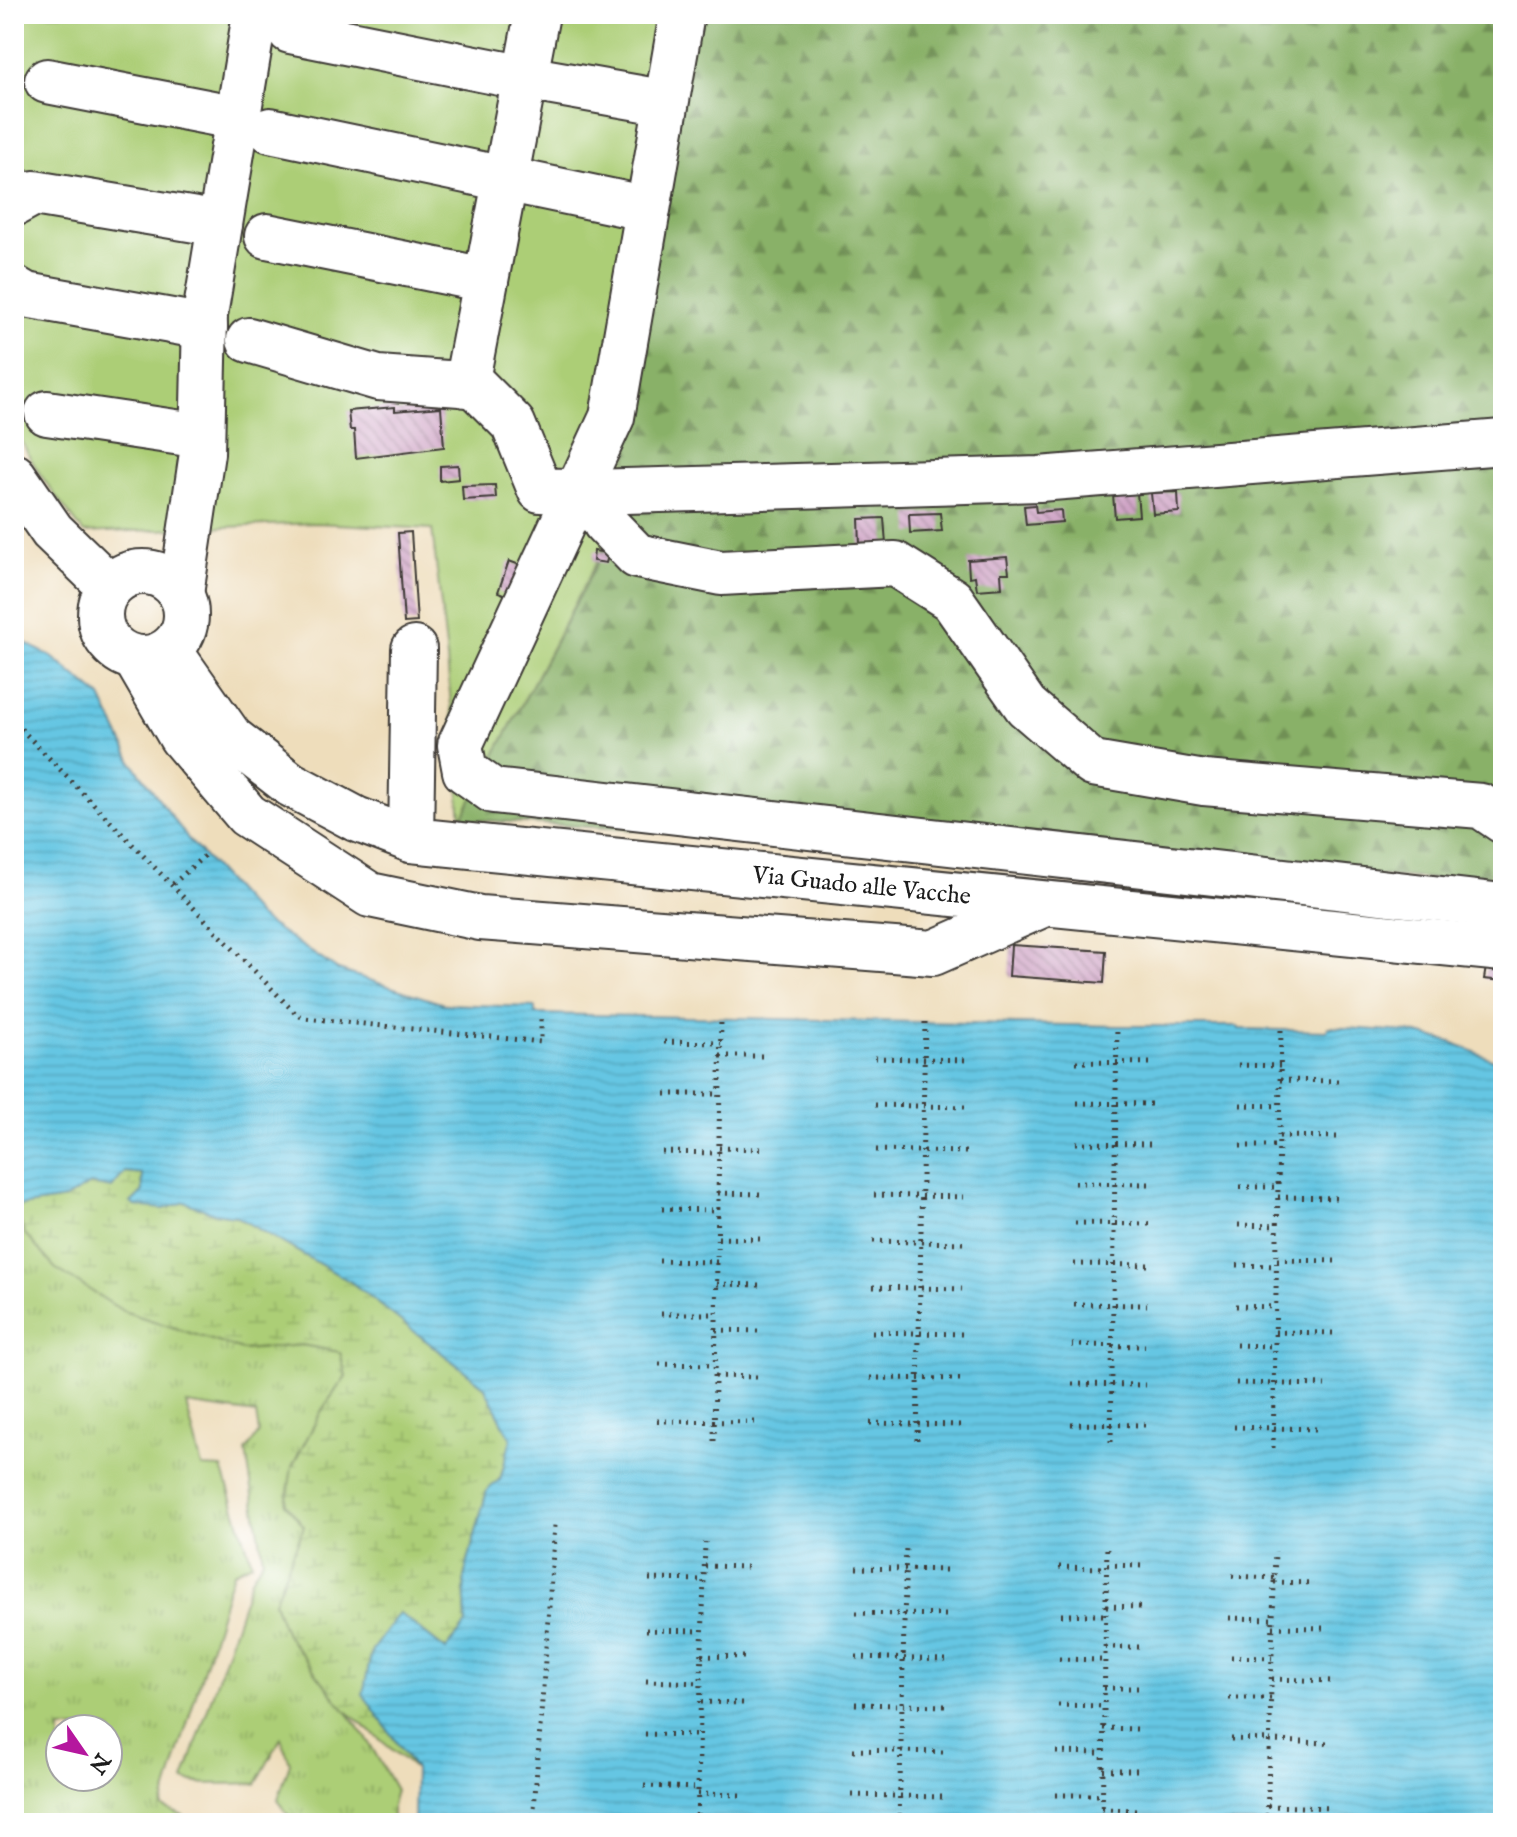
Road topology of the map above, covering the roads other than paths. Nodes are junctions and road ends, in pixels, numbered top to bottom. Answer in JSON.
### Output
{"nodes":[{"id":1,"x":537,"y":14,"type":"edge"},
{"id":2,"x":682,"y":14,"type":"edge"},
{"id":3,"x":255,"y":20,"type":"edge"},
{"id":4,"x":525,"y":78,"type":"junction"},
{"id":5,"x":47,"y":81,"type":"dead end"},
{"id":6,"x":656,"y":101,"type":"dead end"},
{"id":7,"x":254,"y":124,"type":"junction"},
{"id":8,"x":506,"y":177,"type":"junction"},
{"id":9,"x":14,"y":204,"type":"edge"},
{"id":10,"x":634,"y":206,"type":"dead end"},
{"id":11,"x":220,"y":224,"type":"junction"},
{"id":12,"x":267,"y":236,"type":"dead end"},
{"id":13,"x":486,"y":280,"type":"junction"},
{"id":14,"x":14,"y":288,"type":"edge"},
{"id":15,"x":205,"y":327,"type":"junction"},
{"id":16,"x":249,"y":340,"type":"dead end"},
{"id":17,"x":466,"y":385,"type":"junction"},
{"id":18,"x":47,"y":413,"type":"dead end"},
{"id":19,"x":202,"y":436,"type":"junction"},
{"id":20,"x":1503,"y":442,"type":"edge"},
{"id":21,"x":14,"y":476,"type":"edge"},
{"id":22,"x":585,"y":492,"type":"junction"},
{"id":23,"x":110,"y":587,"type":"junction"},
{"id":24,"x":181,"y":594,"type":"junction"},
{"id":25,"x":414,"y":649,"type":"dead end"},
{"id":26,"x":152,"y":654,"type":"junction"},
{"id":27,"x":1503,"y":821,"type":"edge"},
{"id":28,"x":411,"y":840,"type":"junction"},
{"id":29,"x":1044,"y":904,"type":"junction"},
{"id":30,"x":1503,"y":906,"type":"edge"},
{"id":31,"x":1503,"y":949,"type":"edge"}],
"edges":[{"from":1,"to":4,"type":"lane"},
{"from":2,"to":22,"type":"lane"},
{"from":3,"to":4,"type":"lane"},
{"from":3,"to":7,"type":"lane"},
{"from":4,"to":6,"type":"lane"},
{"from":4,"to":8,"type":"lane"},
{"from":5,"to":7,"type":"lane"},
{"from":7,"to":8,"type":"lane"},
{"from":7,"to":11,"type":"lane"},
{"from":8,"to":10,"type":"lane"},
{"from":8,"to":13,"type":"lane"},
{"from":9,"to":11,"type":"lane"},
{"from":11,"to":15,"type":"lane"},
{"from":12,"to":13,"type":"lane"},
{"from":13,"to":17,"type":"lane"},
{"from":14,"to":15,"type":"lane"},
{"from":15,"to":19,"type":"lane"},
{"from":16,"to":17,"type":"lane"},
{"from":17,"to":22,"type":"lane"},
{"from":18,"to":19,"type":"lane"},
{"from":19,"to":24,"type":"lane"},
{"from":20,"to":22,"type":"lane"},
{"from":21,"to":23,"type":"lane"},
{"from":22,"to":27,"type":"lane"},
{"from":22,"to":30,"type":"lane"},
{"from":23,"to":24,"type":"lane"},
{"from":23,"to":26,"type":"lane"},
{"from":24,"to":26,"type":"lane"},
{"from":25,"to":28,"type":"lane"},
{"from":26,"to":28,"type":"lane","name":"Via Guado alle Vacche"},
{"from":26,"to":29,"type":"lane"},
{"from":28,"to":29,"type":"lane","name":"Via Guado alle Vacche"},
{"from":29,"to":31,"type":"lane","name":"Via Guado alle Vacche"}]}
